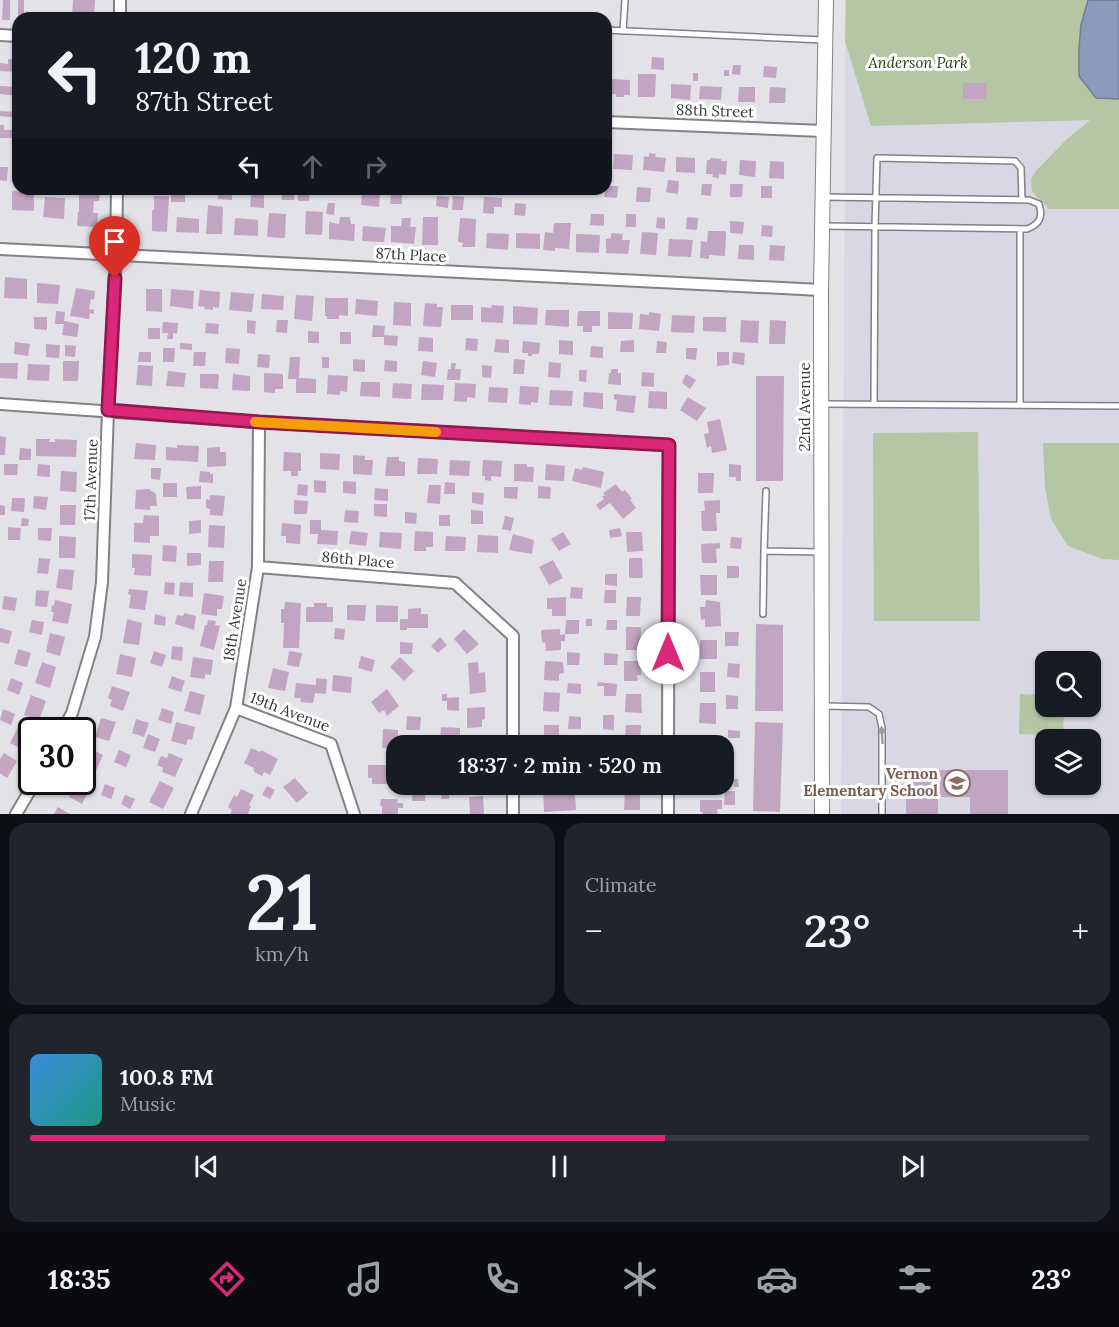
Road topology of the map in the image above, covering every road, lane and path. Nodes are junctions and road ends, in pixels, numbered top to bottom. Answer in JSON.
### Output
{"nodes":[{"id":1,"x":625,"y":0,"type":"edge"},
{"id":2,"x":826,"y":0,"type":"edge"},
{"id":3,"x":612,"y":30,"type":"edge"},
{"id":4,"x":622,"y":31,"type":"junction"},
{"id":5,"x":825,"y":40,"type":"junction"},
{"id":6,"x":612,"y":122,"type":"edge"},
{"id":7,"x":824,"y":131,"type":"junction"},
{"id":8,"x":117,"y":195,"type":"edge"},
{"id":9,"x":823,"y":197,"type":"junction"},
{"id":10,"x":875,"y":197,"type":"junction"},
{"id":11,"x":1022,"y":200,"type":"junction"},
{"id":12,"x":822,"y":226,"type":"junction"},
{"id":13,"x":875,"y":227,"type":"junction"},
{"id":14,"x":1020,"y":229,"type":"junction"},
{"id":15,"x":0,"y":249,"type":"edge"},
{"id":16,"x":116,"y":255,"type":"junction"},
{"id":17,"x":821,"y":290,"type":"junction"},
{"id":18,"x":0,"y":404,"type":"edge"},
{"id":19,"x":821,"y":404,"type":"junction"},
{"id":20,"x":874,"y":404,"type":"junction"},
{"id":21,"x":1020,"y":405,"type":"junction"},
{"id":22,"x":1119,"y":406,"type":"edge"},
{"id":23,"x":108,"y":410,"type":"junction"},
{"id":24,"x":259,"y":422,"type":"junction"},
{"id":25,"x":766,"y":491,"type":"dead end"},
{"id":26,"x":764,"y":551,"type":"junction"},
{"id":27,"x":822,"y":552,"type":"junction"},
{"id":28,"x":258,"y":567,"type":"junction"},
{"id":29,"x":763,"y":614,"type":"dead end"},
{"id":30,"x":822,"y":706,"type":"junction"},
{"id":31,"x":236,"y":708,"type":"junction"},
{"id":32,"x":70,"y":717,"type":"edge"},
{"id":33,"x":513,"y":735,"type":"edge"},
{"id":34,"x":668,"y":735,"type":"edge"},
{"id":35,"x":27,"y":795,"type":"edge"},
{"id":36,"x":513,"y":795,"type":"edge"},
{"id":37,"x":668,"y":795,"type":"edge"},
{"id":38,"x":16,"y":814,"type":"edge"},
{"id":39,"x":191,"y":814,"type":"edge"},
{"id":40,"x":354,"y":814,"type":"edge"},
{"id":41,"x":513,"y":814,"type":"edge"},
{"id":42,"x":668,"y":814,"type":"edge"},
{"id":43,"x":822,"y":814,"type":"edge"},
{"id":44,"x":882,"y":814,"type":"edge"}],
"edges":[{"from":1,"to":4,"type":"lane"},
{"from":2,"to":5,"type":"street","name":"22nd Avenue"},
{"from":3,"to":4,"type":"lane"},
{"from":4,"to":5,"type":"lane"},
{"from":5,"to":7,"type":"street","name":"22nd Avenue"},
{"from":6,"to":7,"type":"street","name":"88th Street"},
{"from":7,"to":9,"type":"street","name":"22nd Avenue"},
{"from":8,"to":16,"type":"street","name":"17th Avenue"},
{"from":9,"to":10,"type":"lane"},
{"from":9,"to":12,"type":"street","name":"22nd Avenue"},
{"from":10,"to":11,"type":"lane"},
{"from":10,"to":11,"type":"lane"},
{"from":10,"to":13,"type":"lane"},
{"from":11,"to":14,"type":"lane"},
{"from":12,"to":13,"type":"lane"},
{"from":12,"to":17,"type":"street","name":"22nd Avenue"},
{"from":13,"to":14,"type":"lane"},
{"from":13,"to":20,"type":"lane"},
{"from":14,"to":21,"type":"lane"},
{"from":15,"to":16,"type":"street","name":"87th Place"},
{"from":16,"to":17,"type":"street","name":"87th Place"},
{"from":16,"to":23,"type":"street","name":"17th Avenue"},
{"from":17,"to":19,"type":"street","name":"22nd Avenue"},
{"from":18,"to":23,"type":"street"},
{"from":19,"to":20,"type":"lane"},
{"from":19,"to":27,"type":"street","name":"22nd Avenue"},
{"from":20,"to":21,"type":"lane"},
{"from":21,"to":22,"type":"lane"},
{"from":23,"to":24,"type":"street"},
{"from":23,"to":32,"type":"street","name":"17th Avenue"},
{"from":24,"to":28,"type":"street","name":"18th Avenue"},
{"from":24,"to":34,"type":"street"},
{"from":25,"to":26,"type":"lane"},
{"from":26,"to":27,"type":"lane"},
{"from":26,"to":29,"type":"lane"},
{"from":27,"to":30,"type":"street","name":"22nd Avenue"},
{"from":28,"to":31,"type":"street","name":"18th Avenue"},
{"from":28,"to":33,"type":"street","name":"86th Place"},
{"from":30,"to":43,"type":"street","name":"22nd Avenue"},
{"from":44,"to":30,"type":"lane","one_way":true},
{"from":31,"to":39,"type":"street","name":"18th Avenue"},
{"from":31,"to":40,"type":"street","name":"19th Avenue"},
{"from":35,"to":38,"type":"street"},
{"from":36,"to":41,"type":"street"},
{"from":37,"to":42,"type":"street"}]}
